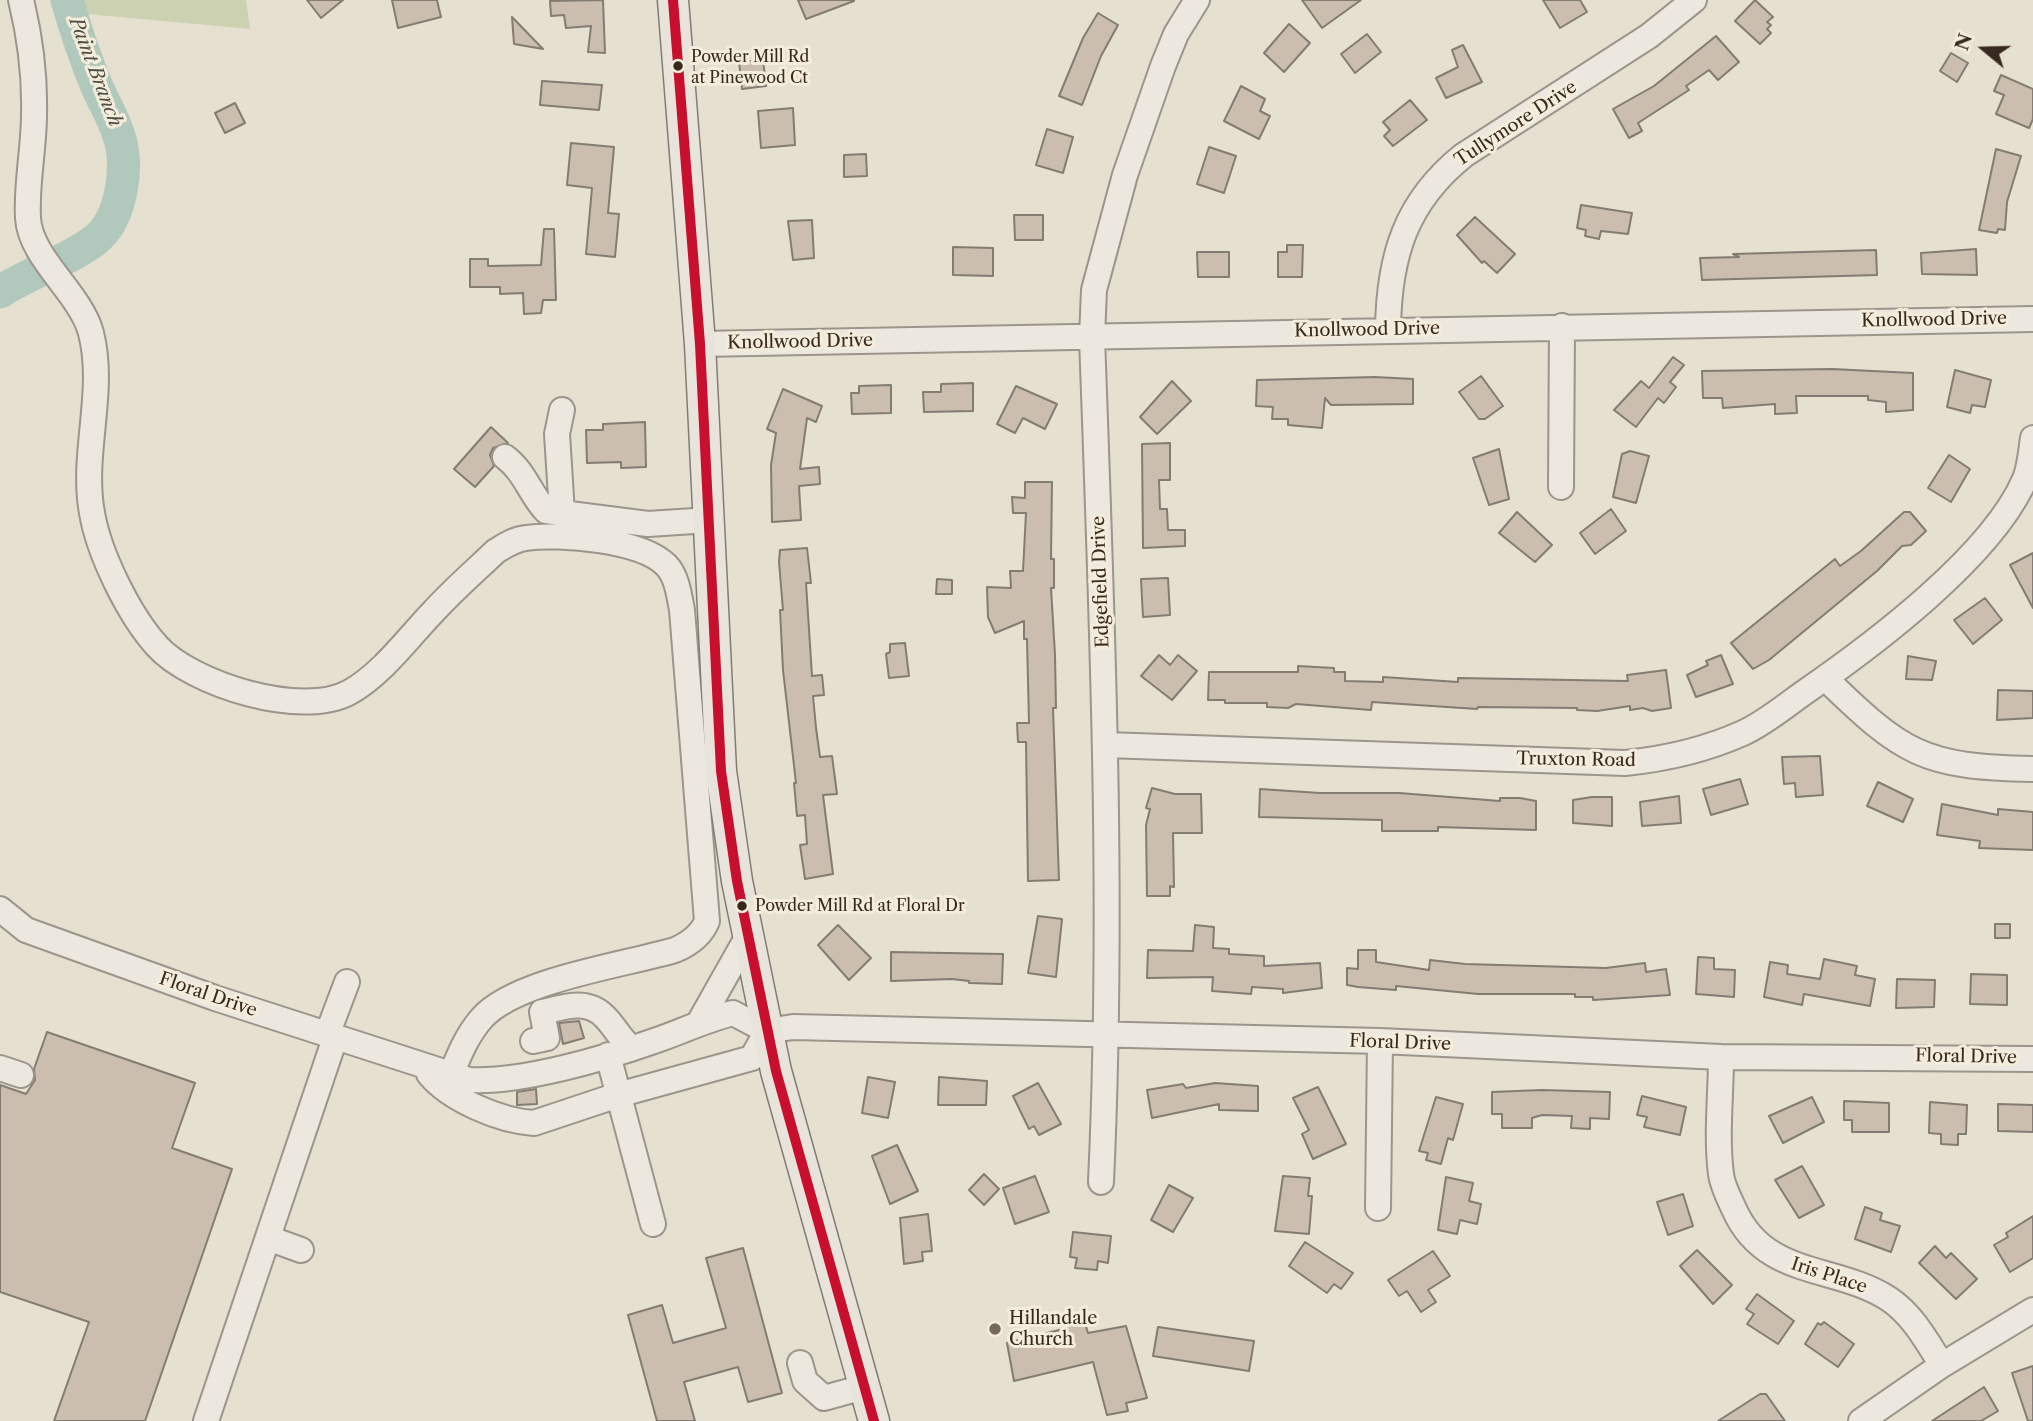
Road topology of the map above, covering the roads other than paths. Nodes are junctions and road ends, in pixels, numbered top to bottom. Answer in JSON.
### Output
{"nodes":[{"id":1,"x":21,"y":0,"type":"edge"},
{"id":2,"x":673,"y":0,"type":"edge"},
{"id":3,"x":1197,"y":0,"type":"edge"},
{"id":4,"x":1694,"y":0,"type":"edge"},
{"id":5,"x":2033,"y":318,"type":"edge"},
{"id":6,"x":1562,"y":326,"type":"junction"},
{"id":7,"x":1388,"y":329,"type":"junction"},
{"id":8,"x":1092,"y":337,"type":"junction"},
{"id":9,"x":700,"y":344,"type":"junction"},
{"id":10,"x":562,"y":410,"type":"dead end"},
{"id":11,"x":2033,"y":438,"type":"edge"},
{"id":12,"x":505,"y":457,"type":"dead end"},
{"id":13,"x":558,"y":464,"type":"junction"},
{"id":14,"x":524,"y":475,"type":"junction"},
{"id":15,"x":2029,"y":479,"type":"edge"},
{"id":16,"x":1561,"y":487,"type":"dead end"},
{"id":17,"x":562,"y":513,"type":"junction"},
{"id":18,"x":710,"y":520,"type":"junction"},
{"id":19,"x":1825,"y":678,"type":"junction"},
{"id":20,"x":1106,"y":745,"type":"junction"},
{"id":21,"x":2033,"y":769,"type":"edge"},
{"id":22,"x":1,"y":912,"type":"edge"},
{"id":23,"x":748,"y":936,"type":"junction"},
{"id":24,"x":348,"y":982,"type":"dead end"},
{"id":25,"x":700,"y":1021,"type":"junction"},
{"id":26,"x":767,"y":1031,"type":"junction"},
{"id":27,"x":1108,"y":1035,"type":"junction"},
{"id":28,"x":331,"y":1037,"type":"junction"},
{"id":29,"x":533,"y":1041,"type":"dead end"},
{"id":30,"x":1380,"y":1041,"type":"junction"},
{"id":31,"x":619,"y":1051,"type":"junction"},
{"id":32,"x":1721,"y":1057,"type":"junction"},
{"id":33,"x":2033,"y":1059,"type":"edge"},
{"id":34,"x":423,"y":1067,"type":"junction"},
{"id":35,"x":451,"y":1075,"type":"junction"},
{"id":36,"x":618,"y":1095,"type":"junction"},
{"id":37,"x":1101,"y":1182,"type":"dead end"},
{"id":38,"x":1378,"y":1208,"type":"dead end"},
{"id":39,"x":653,"y":1224,"type":"dead end"},
{"id":40,"x":268,"y":1238,"type":"junction"},
{"id":41,"x":301,"y":1250,"type":"dead end"},
{"id":42,"x":2033,"y":1310,"type":"edge"},
{"id":43,"x":800,"y":1363,"type":"dead end"},
{"id":44,"x":1942,"y":1365,"type":"junction"},
{"id":45,"x":864,"y":1387,"type":"junction"},
{"id":46,"x":206,"y":1421,"type":"edge"},
{"id":47,"x":874,"y":1421,"type":"edge"},
{"id":48,"x":1861,"y":1421,"type":"edge"}],
"edges":[{"from":1,"to":35,"type":"street"},
{"from":2,"to":9,"type":"main road"},
{"from":3,"to":8,"type":"street","name":"Edgefield Drive"},
{"from":4,"to":7,"type":"street","name":"Tullymore Drive"},
{"from":5,"to":6,"type":"street","name":"Knollwood Drive"},
{"from":6,"to":7,"type":"street","name":"Knollwood Drive"},
{"from":6,"to":16,"type":"street"},
{"from":7,"to":8,"type":"street","name":"Knollwood Drive"},
{"from":8,"to":9,"type":"street","name":"Knollwood Drive"},
{"from":8,"to":20,"type":"street","name":"Edgefield Drive"},
{"from":9,"to":18,"type":"main road"},
{"from":10,"to":13,"type":"street"},
{"from":11,"to":15,"type":"street","name":"Truxton Road"},
{"from":12,"to":14,"type":"street"},
{"from":13,"to":14,"type":"street"},
{"from":13,"to":17,"type":"street"},
{"from":14,"to":17,"type":"street"},
{"from":15,"to":19,"type":"street","name":"Truxton Road"},
{"from":17,"to":18,"type":"street"},
{"from":18,"to":23,"type":"main road"},
{"from":19,"to":20,"type":"street","name":"Truxton Road"},
{"from":19,"to":21,"type":"street"},
{"from":20,"to":27,"type":"street","name":"Edgefield Drive"},
{"from":22,"to":28,"type":"street","name":"Floral Drive"},
{"from":23,"to":25,"type":"street"},
{"from":23,"to":26,"type":"main road"},
{"from":24,"to":28,"type":"street"},
{"from":25,"to":26,"type":"street","name":"Floral Drive"},
{"from":25,"to":31,"type":"street","name":"Floral Drive"},
{"from":26,"to":27,"type":"street","name":"Floral Drive"},
{"from":26,"to":36,"type":"street","name":"Floral Drive"},
{"from":26,"to":45,"type":"main road"},
{"from":27,"to":30,"type":"street","name":"Floral Drive"},
{"from":27,"to":37,"type":"street","name":"Edgefield Drive"},
{"from":28,"to":34,"type":"street","name":"Floral Drive"},
{"from":28,"to":40,"type":"street"},
{"from":29,"to":31,"type":"street"},
{"from":30,"to":32,"type":"street","name":"Floral Drive"},
{"from":30,"to":38,"type":"street"},
{"from":31,"to":35,"type":"street","name":"Floral Drive"},
{"from":31,"to":36,"type":"street"},
{"from":32,"to":33,"type":"street","name":"Floral Drive"},
{"from":32,"to":44,"type":"street","name":"Iris Place"},
{"from":34,"to":35,"type":"street","name":"Floral Drive"},
{"from":34,"to":36,"type":"street","name":"Floral Drive"},
{"from":36,"to":39,"type":"street"},
{"from":40,"to":41,"type":"street"},
{"from":40,"to":46,"type":"street"},
{"from":42,"to":44,"type":"street"},
{"from":43,"to":45,"type":"street"},
{"from":44,"to":48,"type":"street"},
{"from":45,"to":47,"type":"main road"}]}
